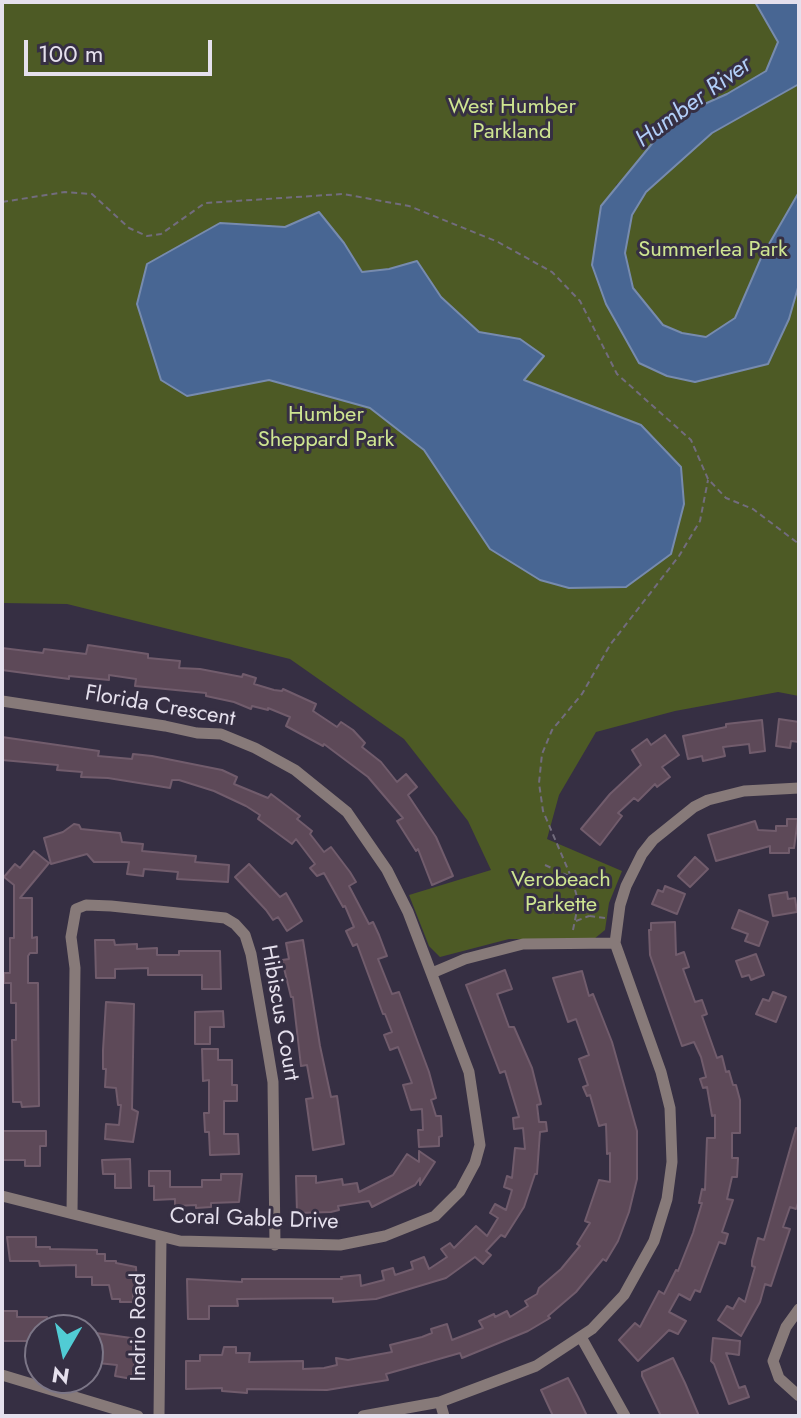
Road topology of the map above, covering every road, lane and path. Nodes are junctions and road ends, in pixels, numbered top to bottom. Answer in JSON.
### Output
{"nodes":[{"id":1,"x":2,"y":202,"type":"edge"},
{"id":2,"x":708,"y":479,"type":"junction"},
{"id":3,"x":799,"y":544,"type":"edge"},
{"id":4,"x":2,"y":701,"type":"edge"},
{"id":5,"x":799,"y":788,"type":"edge"},
{"id":6,"x":545,"y":865,"type":"dead end"},
{"id":7,"x":571,"y":877,"type":"junction"},
{"id":8,"x":579,"y":904,"type":"junction"},
{"id":9,"x":590,"y":916,"type":"junction"},
{"id":10,"x":617,"y":920,"type":"junction"},
{"id":11,"x":575,"y":922,"type":"junction"},
{"id":12,"x":569,"y":943,"type":"junction"},
{"id":13,"x":615,"y":943,"type":"junction"},
{"id":14,"x":432,"y":973,"type":"junction"},
{"id":15,"x":2,"y":1196,"type":"edge"},
{"id":16,"x":72,"y":1213,"type":"junction"},
{"id":17,"x":161,"y":1238,"type":"junction"},
{"id":18,"x":275,"y":1245,"type":"junction"},
{"id":19,"x":799,"y":1309,"type":"edge"},
{"id":20,"x":581,"y":1337,"type":"junction"},
{"id":21,"x":2,"y":1375,"type":"edge"},
{"id":22,"x":799,"y":1396,"type":"edge"},
{"id":23,"x":440,"y":1402,"type":"junction"},
{"id":24,"x":138,"y":1416,"type":"edge"},
{"id":25,"x":159,"y":1416,"type":"edge"},
{"id":26,"x":363,"y":1416,"type":"edge"},
{"id":27,"x":444,"y":1416,"type":"edge"},
{"id":28,"x":625,"y":1416,"type":"edge"}],
"edges":[{"from":1,"to":2,"type":"path"},
{"from":2,"to":3,"type":"path"},
{"from":2,"to":7,"type":"path"},
{"from":4,"to":14,"type":"street","name":"Florida Crescent"},
{"from":5,"to":10,"type":"street"},
{"from":6,"to":7,"type":"path"},
{"from":7,"to":8,"type":"path"},
{"from":8,"to":9,"type":"path"},
{"from":8,"to":11,"type":"path"},
{"from":9,"to":10,"type":"path"},
{"from":9,"to":11,"type":"path"},
{"from":10,"to":13,"type":"street"},
{"from":11,"to":12,"type":"path"},
{"from":12,"to":13,"type":"street"},
{"from":12,"to":14,"type":"street"},
{"from":13,"to":20,"type":"street"},
{"from":14,"to":18,"type":"street","name":"Coral Gable Drive"},
{"from":15,"to":16,"type":"street","name":"Coral Gable Drive"},
{"from":16,"to":17,"type":"street","name":"Coral Gable Drive"},
{"from":16,"to":18,"type":"street","name":"Hibiscus Court"},
{"from":17,"to":18,"type":"street","name":"Coral Gable Drive"},
{"from":17,"to":25,"type":"street","name":"Indrio Road"},
{"from":19,"to":22,"type":"street"},
{"from":20,"to":23,"type":"street"},
{"from":20,"to":28,"type":"street"},
{"from":21,"to":24,"type":"street"},
{"from":23,"to":26,"type":"street"},
{"from":23,"to":27,"type":"street"}]}
